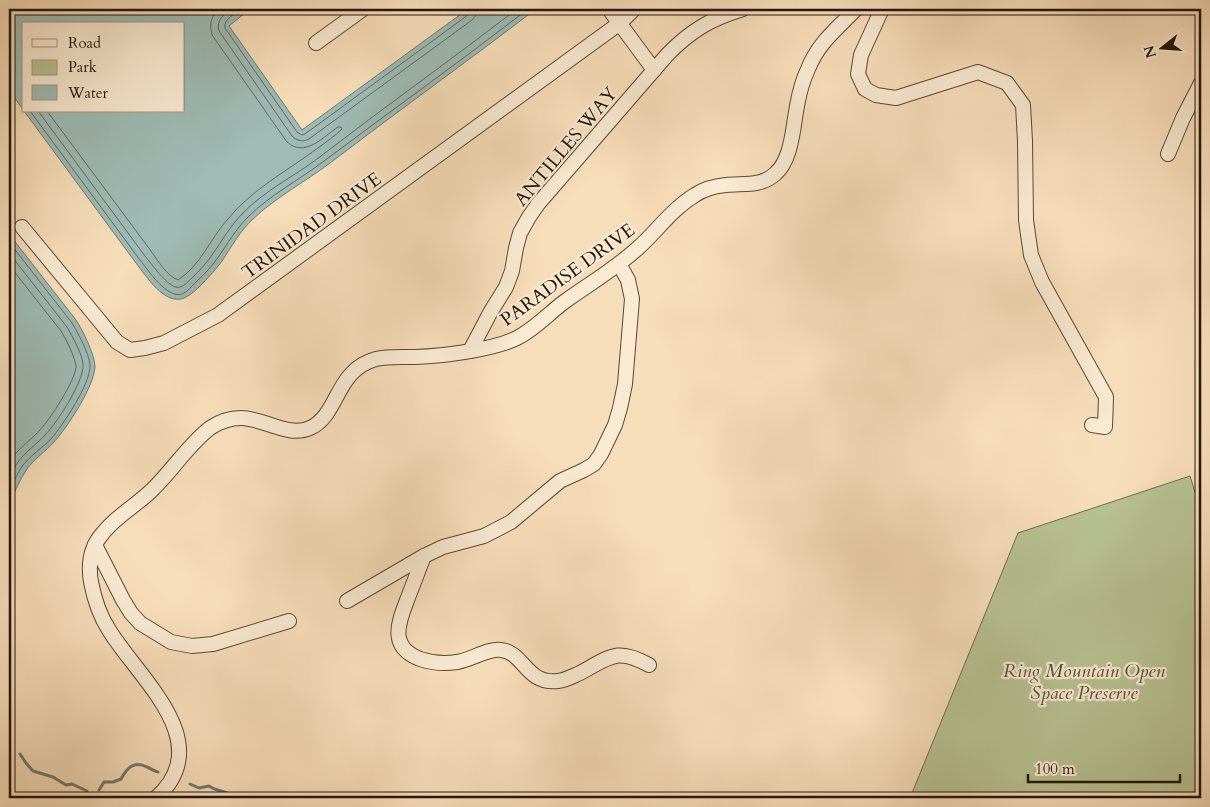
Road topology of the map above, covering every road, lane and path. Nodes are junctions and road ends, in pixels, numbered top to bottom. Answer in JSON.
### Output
{"nodes":[{"id":1,"x":363,"y":9,"type":"edge"},
{"id":2,"x":609,"y":9,"type":"edge"},
{"id":3,"x":634,"y":9,"type":"edge"},
{"id":4,"x":743,"y":9,"type":"edge"},
{"id":5,"x":856,"y":9,"type":"edge"},
{"id":6,"x":882,"y":9,"type":"edge"},
{"id":7,"x":620,"y":23,"type":"junction"},
{"id":8,"x":316,"y":43,"type":"dead end"},
{"id":9,"x":654,"y":70,"type":"junction"},
{"id":10,"x":1201,"y":83,"type":"edge"},
{"id":11,"x":1168,"y":154,"type":"dead end"},
{"id":12,"x":22,"y":227,"type":"dead end"},
{"id":13,"x":618,"y":264,"type":"junction"},
{"id":14,"x":470,"y":350,"type":"junction"},
{"id":15,"x":1092,"y":425,"type":"dead end"},
{"id":16,"x":95,"y":545,"type":"junction"},
{"id":17,"x":424,"y":556,"type":"junction"},
{"id":18,"x":347,"y":601,"type":"dead end"},
{"id":19,"x":289,"y":621,"type":"dead end"},
{"id":20,"x":649,"y":665,"type":"dead end"},
{"id":21,"x":156,"y":798,"type":"edge"}],
"edges":[{"from":1,"to":8,"type":"street"},
{"from":2,"to":7,"type":"street"},
{"from":3,"to":7,"type":"street","name":"TRINIDAD DRIVE"},
{"from":4,"to":9,"type":"street","name":"ANTILLES WAY"},
{"from":5,"to":13,"type":"street","name":"PARADISE DRIVE"},
{"from":6,"to":15,"type":"street"},
{"from":7,"to":9,"type":"street"},
{"from":7,"to":12,"type":"street","name":"TRINIDAD DRIVE"},
{"from":9,"to":14,"type":"street","name":"ANTILLES WAY"},
{"from":10,"to":11,"type":"street"},
{"from":13,"to":14,"type":"street","name":"PARADISE DRIVE"},
{"from":13,"to":17,"type":"street"},
{"from":14,"to":16,"type":"street","name":"PARADISE DRIVE"},
{"from":16,"to":19,"type":"street"},
{"from":16,"to":21,"type":"street","name":"PARADISE DRIVE"},
{"from":17,"to":18,"type":"street"},
{"from":17,"to":20,"type":"street"}]}
